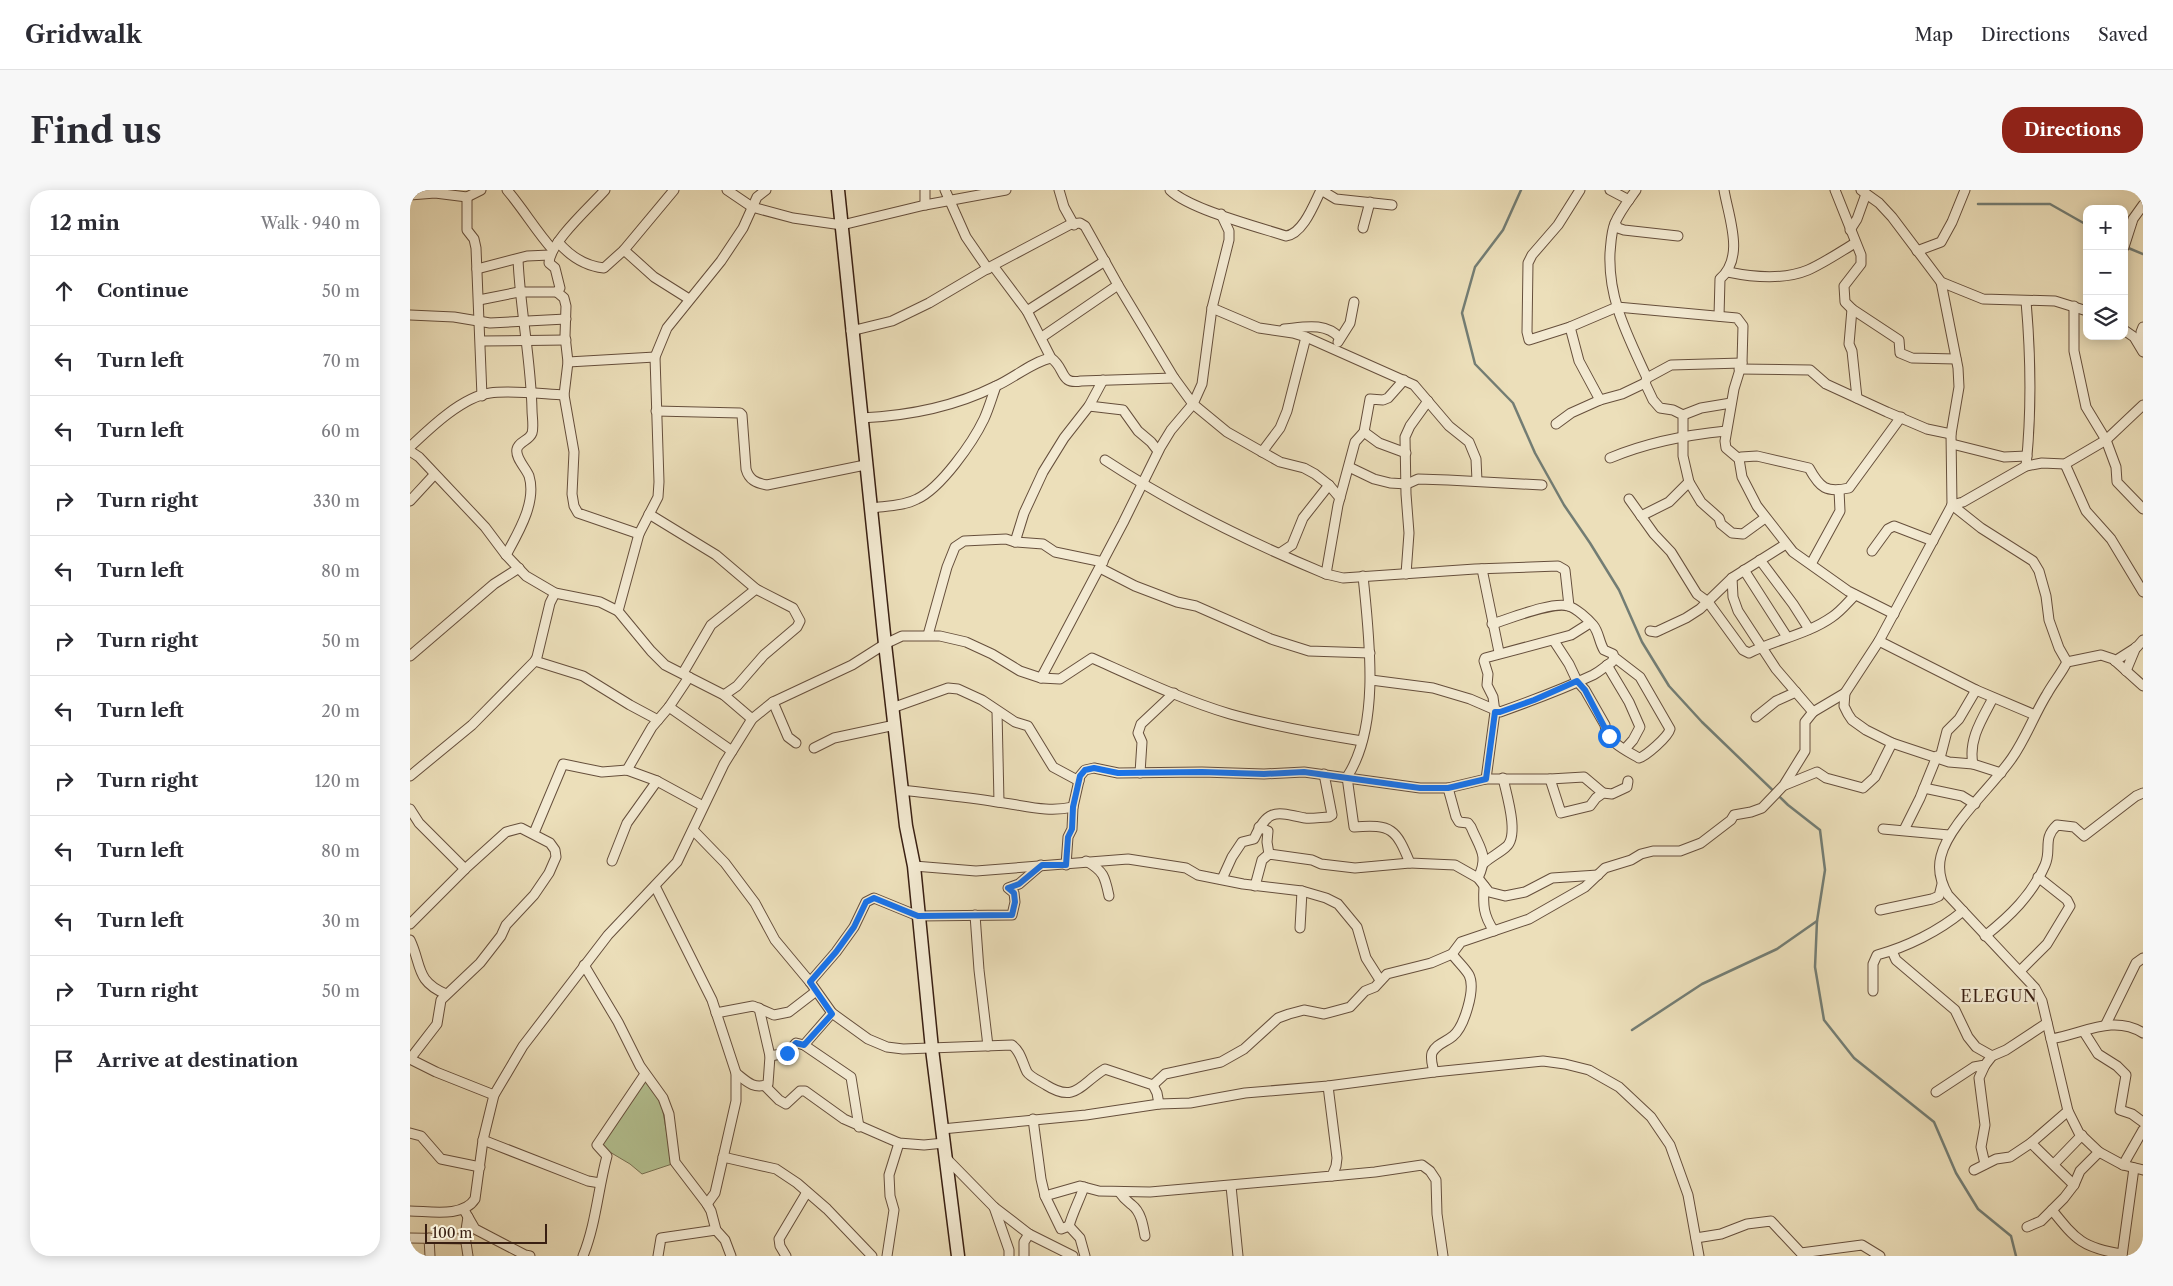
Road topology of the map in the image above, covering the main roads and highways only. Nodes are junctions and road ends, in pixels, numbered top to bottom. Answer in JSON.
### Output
{"nodes":[{"id":1,"x":838,"y":190,"type":"edge"},
{"id":2,"x":958,"y":1256,"type":"edge"}],
"edges":[{"from":1,"to":2,"type":"main road"}]}
